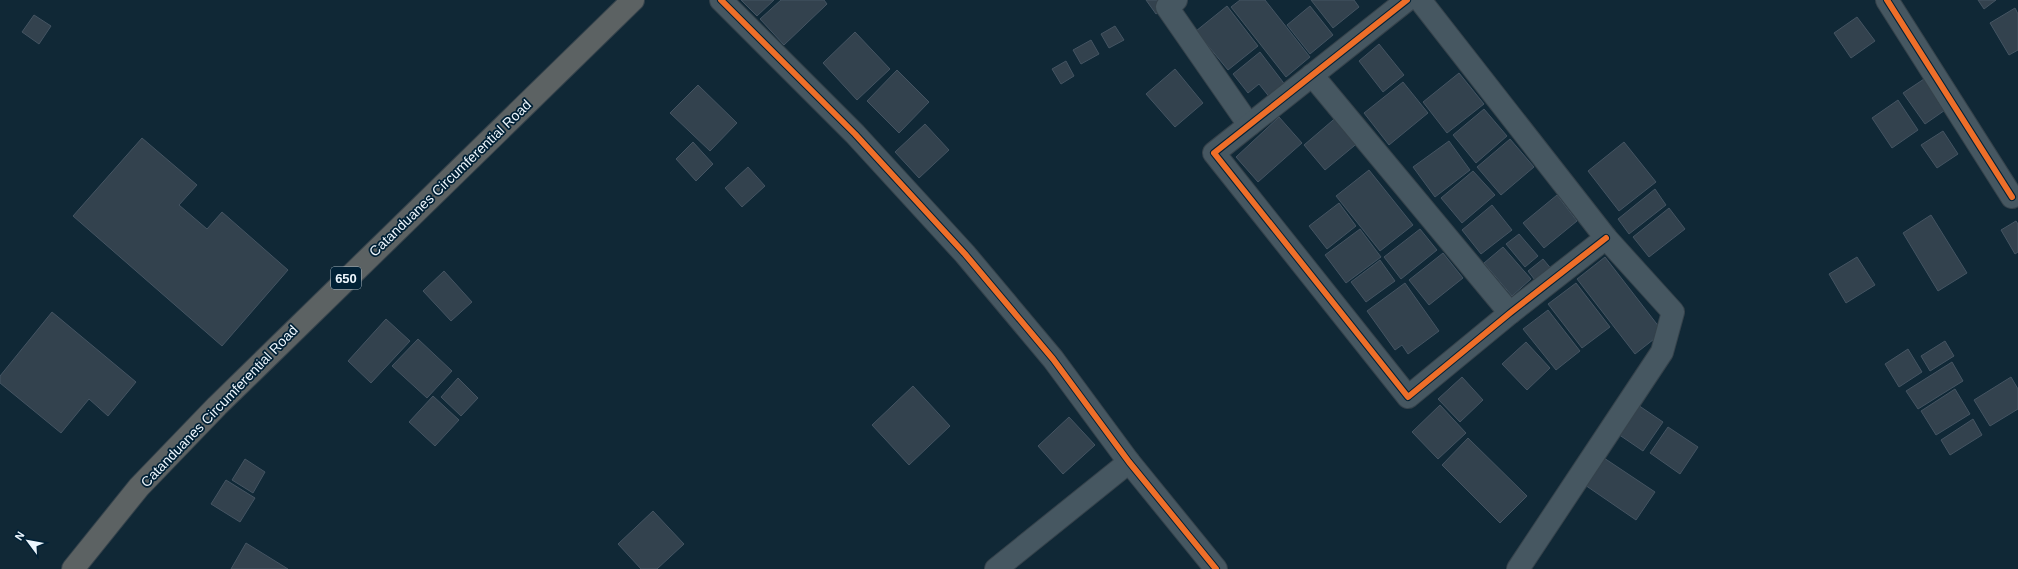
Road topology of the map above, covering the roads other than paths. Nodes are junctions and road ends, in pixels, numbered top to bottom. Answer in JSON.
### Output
{"nodes":[{"id":1,"x":633,"y":0,"type":"edge"},
{"id":2,"x":721,"y":0,"type":"edge"},
{"id":3,"x":1176,"y":0,"type":"edge"},
{"id":4,"x":1407,"y":0,"type":"edge"},
{"id":5,"x":1420,"y":0,"type":"edge"},
{"id":6,"x":1887,"y":0,"type":"edge"},
{"id":7,"x":1312,"y":75,"type":"junction"},
{"id":8,"x":1249,"y":125,"type":"junction"},
{"id":9,"x":2012,"y":197,"type":"dead end"},
{"id":10,"x":1606,"y":238,"type":"junction"},
{"id":11,"x":1510,"y":312,"type":"junction"},
{"id":12,"x":1129,"y":462,"type":"junction"},
{"id":13,"x":73,"y":569,"type":"edge"},
{"id":14,"x":996,"y":569,"type":"edge"},
{"id":15,"x":1216,"y":569,"type":"edge"},
{"id":16,"x":1518,"y":569,"type":"edge"}],
"edges":[{"from":1,"to":13,"type":"main road","name":"Catanduanes Circumferential Road","number":"650"},
{"from":2,"to":12,"type":"street"},
{"from":3,"to":8,"type":"street"},
{"from":4,"to":7,"type":"street"},
{"from":5,"to":10,"type":"street"},
{"from":6,"to":9,"type":"street"},
{"from":7,"to":8,"type":"street"},
{"from":7,"to":11,"type":"street"},
{"from":8,"to":11,"type":"street"},
{"from":10,"to":11,"type":"street"},
{"from":10,"to":16,"type":"street"},
{"from":12,"to":14,"type":"street"},
{"from":12,"to":15,"type":"street"}]}
